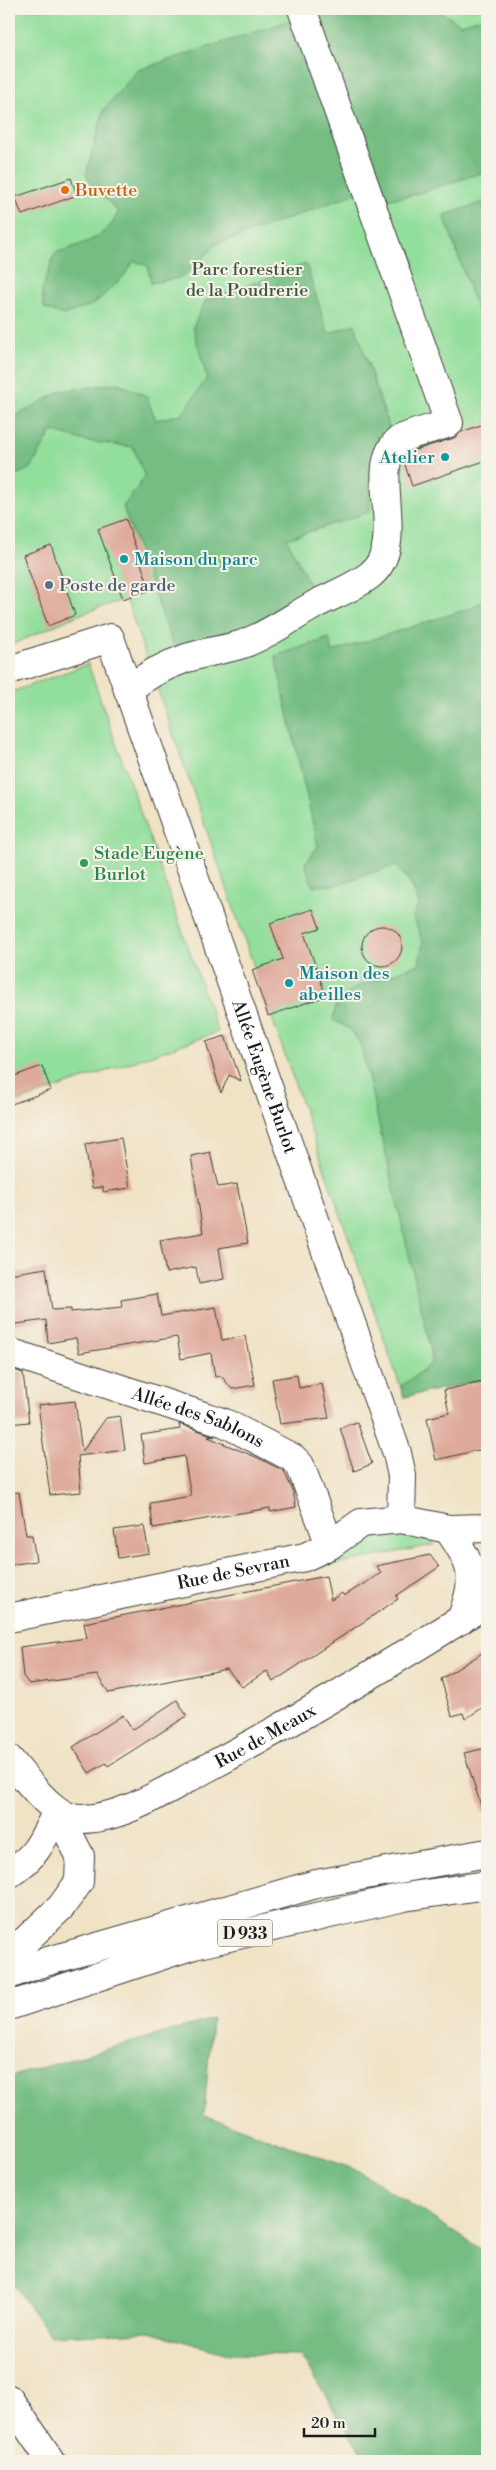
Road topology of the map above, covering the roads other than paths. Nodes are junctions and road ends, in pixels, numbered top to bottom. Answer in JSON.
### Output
{"nodes":[{"id":1,"x":302,"y":9,"type":"edge"},
{"id":2,"x":9,"y":670,"type":"edge"},
{"id":3,"x":128,"y":690,"type":"junction"},
{"id":4,"x":9,"y":1352,"type":"edge"},
{"id":5,"x":401,"y":1519,"type":"junction"},
{"id":6,"x":487,"y":1528,"type":"edge"},
{"id":7,"x":448,"y":1529,"type":"junction"},
{"id":8,"x":330,"y":1545,"type":"junction"},
{"id":9,"x":487,"y":1603,"type":"edge"},
{"id":10,"x":9,"y":1618,"type":"edge"},
{"id":11,"x":461,"y":1620,"type":"junction"},
{"id":12,"x":9,"y":1759,"type":"edge"},
{"id":13,"x":57,"y":1811,"type":"junction"},
{"id":14,"x":487,"y":1853,"type":"edge"},
{"id":15,"x":9,"y":1874,"type":"edge"},
{"id":16,"x":487,"y":1885,"type":"edge"},
{"id":17,"x":9,"y":1952,"type":"edge"},
{"id":18,"x":9,"y":1975,"type":"edge"},
{"id":19,"x":9,"y":2006,"type":"edge"},
{"id":20,"x":9,"y":2399,"type":"edge"},
{"id":21,"x":51,"y":2461,"type":"edge"}],
"edges":[{"from":1,"to":3,"type":"main road"},
{"from":2,"to":3,"type":"main road","name":"Allée Eugène Burlot"},
{"from":3,"to":5,"type":"main road","name":"Allée Eugène Burlot"},
{"from":4,"to":8,"type":"main road","name":"Allée des Sablons"},
{"from":5,"to":7,"type":"main road","name":"Rue de Sevran"},
{"from":5,"to":8,"type":"main road","name":"Rue de Sevran"},
{"from":6,"to":7,"type":"main road"},
{"from":7,"to":11,"type":"main road"},
{"from":8,"to":10,"type":"main road","name":"Rue de Sevran"},
{"from":9,"to":11,"type":"main road","name":"Rue de Meaux"},
{"from":11,"to":13,"type":"main road","name":"Rue de Meaux"},
{"from":12,"to":13,"type":"main road"},
{"from":13,"to":15,"type":"main road"},
{"from":13,"to":17,"type":"main road"},
{"from":14,"to":18,"type":"main road","number":"D 933"},
{"from":16,"to":19,"type":"main road","number":"D 933"},
{"from":20,"to":21,"type":"main road"}]}
